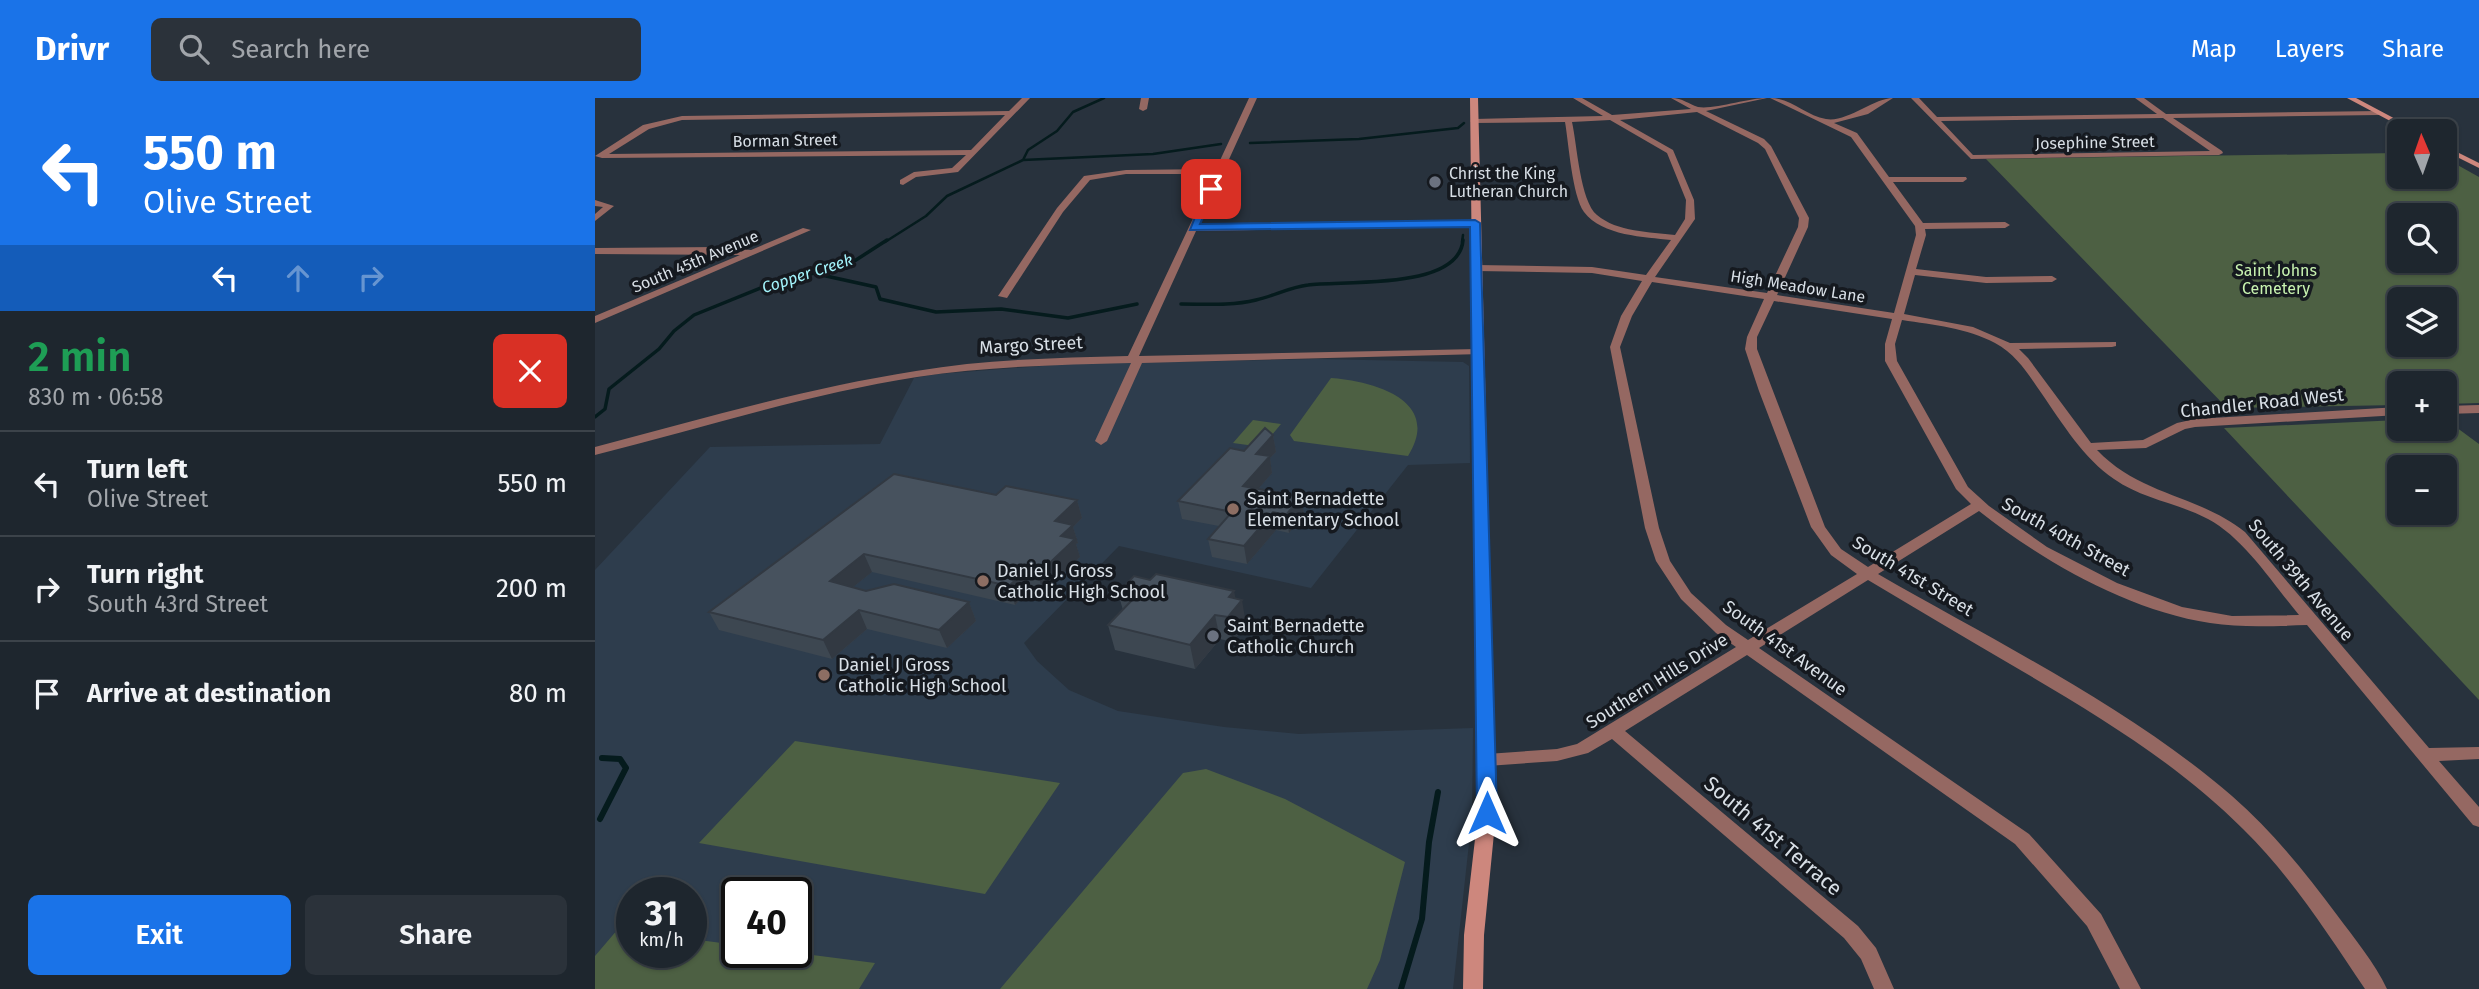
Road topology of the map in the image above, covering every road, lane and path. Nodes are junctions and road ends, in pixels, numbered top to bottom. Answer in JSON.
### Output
{"nodes":[{"id":1,"x":1026,"y":98,"type":"edge"},
{"id":2,"x":1145,"y":98,"type":"edge"},
{"id":3,"x":1253,"y":98,"type":"edge"},
{"id":4,"x":1474,"y":98,"type":"edge"},
{"id":5,"x":1577,"y":98,"type":"edge"},
{"id":6,"x":1675,"y":98,"type":"edge"},
{"id":7,"x":1763,"y":98,"type":"edge"},
{"id":8,"x":1775,"y":98,"type":"edge"},
{"id":9,"x":1889,"y":98,"type":"edge"},
{"id":10,"x":1915,"y":98,"type":"edge"},
{"id":11,"x":2139,"y":98,"type":"edge"},
{"id":12,"x":2351,"y":98,"type":"edge"},
{"id":13,"x":1143,"y":109,"type":"dead end"},
{"id":14,"x":1699,"y":110,"type":"junction"},
{"id":15,"x":2379,"y":113,"type":"junction"},
{"id":16,"x":1012,"y":114,"type":"junction"},
{"id":17,"x":2165,"y":116,"type":"junction"},
{"id":18,"x":1613,"y":118,"type":"junction"},
{"id":19,"x":1935,"y":119,"type":"junction"},
{"id":20,"x":2391,"y":119,"type":"edge"},
{"id":21,"x":1568,"y":120,"type":"junction"},
{"id":22,"x":1474,"y":121,"type":"junction"},
{"id":23,"x":1828,"y":122,"type":"junction"},
{"id":24,"x":975,"y":152,"type":"junction"},
{"id":25,"x":2457,"y":154,"type":"edge"},
{"id":26,"x":597,"y":156,"type":"edge"},
{"id":27,"x":2479,"y":166,"type":"edge"},
{"id":28,"x":1219,"y":171,"type":"junction"},
{"id":29,"x":1962,"y":179,"type":"dead end"},
{"id":30,"x":1888,"y":180,"type":"junction"},
{"id":31,"x":903,"y":182,"type":"dead end"},
{"id":32,"x":595,"y":203,"type":"edge"},
{"id":33,"x":595,"y":218,"type":"edge"},
{"id":34,"x":1475,"y":223,"type":"junction"},
{"id":35,"x":2005,"y":225,"type":"dead end"},
{"id":36,"x":1920,"y":226,"type":"junction"},
{"id":37,"x":1193,"y":228,"type":"junction"},
{"id":38,"x":806,"y":230,"type":"dead end"},
{"id":39,"x":1678,"y":238,"type":"junction"},
{"id":40,"x":595,"y":251,"type":"edge"},
{"id":41,"x":754,"y":253,"type":"junction"},
{"id":42,"x":1476,"y":268,"type":"junction"},
{"id":43,"x":1910,"y":271,"type":"junction"},
{"id":44,"x":1651,"y":279,"type":"junction"},
{"id":45,"x":2052,"y":279,"type":"dead end"},
{"id":46,"x":1003,"y":296,"type":"dead end"},
{"id":47,"x":1771,"y":297,"type":"junction"},
{"id":48,"x":1896,"y":317,"type":"junction"},
{"id":49,"x":595,"y":320,"type":"edge"},
{"id":50,"x":2112,"y":344,"type":"dead end"},
{"id":51,"x":2008,"y":346,"type":"junction"},
{"id":52,"x":1478,"y":352,"type":"junction"},
{"id":53,"x":1135,"y":359,"type":"junction"},
{"id":54,"x":2479,"y":409,"type":"edge"},
{"id":55,"x":2457,"y":410,"type":"edge"},
{"id":56,"x":2387,"y":412,"type":"edge"},
{"id":57,"x":1101,"y":441,"type":"dead end"},
{"id":58,"x":2090,"y":447,"type":"junction"},
{"id":59,"x":595,"y":451,"type":"edge"},
{"id":60,"x":1978,"y":506,"type":"junction"},
{"id":61,"x":1868,"y":574,"type":"junction"},
{"id":62,"x":2308,"y":620,"type":"junction"},
{"id":63,"x":1748,"y":647,"type":"junction"},
{"id":64,"x":1614,"y":731,"type":"junction"},
{"id":65,"x":2479,"y":753,"type":"edge"},
{"id":66,"x":2424,"y":755,"type":"junction"},
{"id":67,"x":1487,"y":760,"type":"junction"},
{"id":68,"x":2479,"y":820,"type":"edge"},
{"id":69,"x":1473,"y":989,"type":"edge"},
{"id":70,"x":1884,"y":989,"type":"edge"},
{"id":71,"x":2131,"y":989,"type":"edge"},
{"id":72,"x":2377,"y":989,"type":"edge"}],
"edges":[{"from":1,"to":16,"type":"street"},
{"from":2,"to":13,"type":"street"},
{"from":3,"to":28,"type":"street"},
{"from":4,"to":22,"type":"street"},
{"from":5,"to":18,"type":"street","name":"South 41st Avenue"},
{"from":6,"to":14,"type":"street","name":"South 41st Street"},
{"from":7,"to":14,"type":"street"},
{"from":8,"to":23,"type":"street"},
{"from":9,"to":23,"type":"street"},
{"from":10,"to":19,"type":"street"},
{"from":11,"to":17,"type":"street"},
{"from":12,"to":15,"type":"street"},
{"from":14,"to":18,"type":"street"},
{"from":14,"to":47,"type":"street","name":"South 41st Street"},
{"from":15,"to":17,"type":"street","name":"Josephine Street"},
{"from":15,"to":20,"type":"street"},
{"from":16,"to":24,"type":"street"},
{"from":16,"to":26,"type":"street"},
{"from":17,"to":19,"type":"street","name":"Josephine Street"},
{"from":17,"to":19,"type":"street","name":"Josephine Street"},
{"from":18,"to":21,"type":"street"},
{"from":18,"to":39,"type":"street","name":"South 41st Avenue"},
{"from":21,"to":22,"type":"street"},
{"from":21,"to":39,"type":"street"},
{"from":22,"to":34,"type":"street"},
{"from":23,"to":30,"type":"street"},
{"from":24,"to":26,"type":"street","name":"Borman Street"},
{"from":24,"to":31,"type":"street"},
{"from":25,"to":27,"type":"street"},
{"from":28,"to":37,"type":"street"},
{"from":28,"to":46,"type":"street"},
{"from":29,"to":30,"type":"street"},
{"from":30,"to":36,"type":"street"},
{"from":32,"to":33,"type":"street"},
{"from":34,"to":37,"type":"street"},
{"from":34,"to":42,"type":"street"},
{"from":35,"to":36,"type":"street"},
{"from":36,"to":43,"type":"street","name":"South 40th Street"},
{"from":37,"to":53,"type":"street"},
{"from":38,"to":41,"type":"street","name":"South 45th Avenue"},
{"from":39,"to":44,"type":"street","name":"South 41st Avenue"},
{"from":40,"to":41,"type":"street"},
{"from":41,"to":49,"type":"street","name":"South 45th Avenue"},
{"from":42,"to":44,"type":"street","name":"High Meadow Lane"},
{"from":42,"to":52,"type":"street"},
{"from":43,"to":45,"type":"street"},
{"from":43,"to":48,"type":"street","name":"South 40th Street"},
{"from":44,"to":47,"type":"street","name":"High Meadow Lane"},
{"from":44,"to":63,"type":"street","name":"South 41st Avenue"},
{"from":47,"to":48,"type":"street","name":"High Meadow Lane"},
{"from":47,"to":61,"type":"street","name":"South 41st Street"},
{"from":48,"to":51,"type":"street","name":"High Meadow Lane"},
{"from":48,"to":60,"type":"street","name":"South 40th Street"},
{"from":50,"to":51,"type":"street","name":"High Meadow Lane"},
{"from":51,"to":58,"type":"street","name":"South 39th Avenue"},
{"from":52,"to":53,"type":"street","name":"Margo Street"},
{"from":52,"to":67,"type":"street"},
{"from":53,"to":57,"type":"street"},
{"from":53,"to":59,"type":"street","name":"Margo Street"},
{"from":54,"to":55,"type":"street"},
{"from":56,"to":58,"type":"street","name":"Chandler Road West"},
{"from":58,"to":62,"type":"street","name":"South 39th Avenue"},
{"from":60,"to":61,"type":"street","name":"Southern Hills Drive"},
{"from":60,"to":62,"type":"street","name":"South 40th Street"},
{"from":61,"to":63,"type":"street","name":"Southern Hills Drive"},
{"from":61,"to":72,"type":"street","name":"South 41st Street"},
{"from":62,"to":66,"type":"street","name":"South 39th Avenue"},
{"from":63,"to":64,"type":"street","name":"Southern Hills Drive"},
{"from":63,"to":71,"type":"street","name":"South 41st Avenue"},
{"from":64,"to":67,"type":"street","name":"Southern Hills Drive"},
{"from":64,"to":70,"type":"street","name":"South 41st Terrace"},
{"from":65,"to":66,"type":"street"},
{"from":66,"to":68,"type":"street","name":"South 39th Avenue"},
{"from":67,"to":69,"type":"street"}]}
